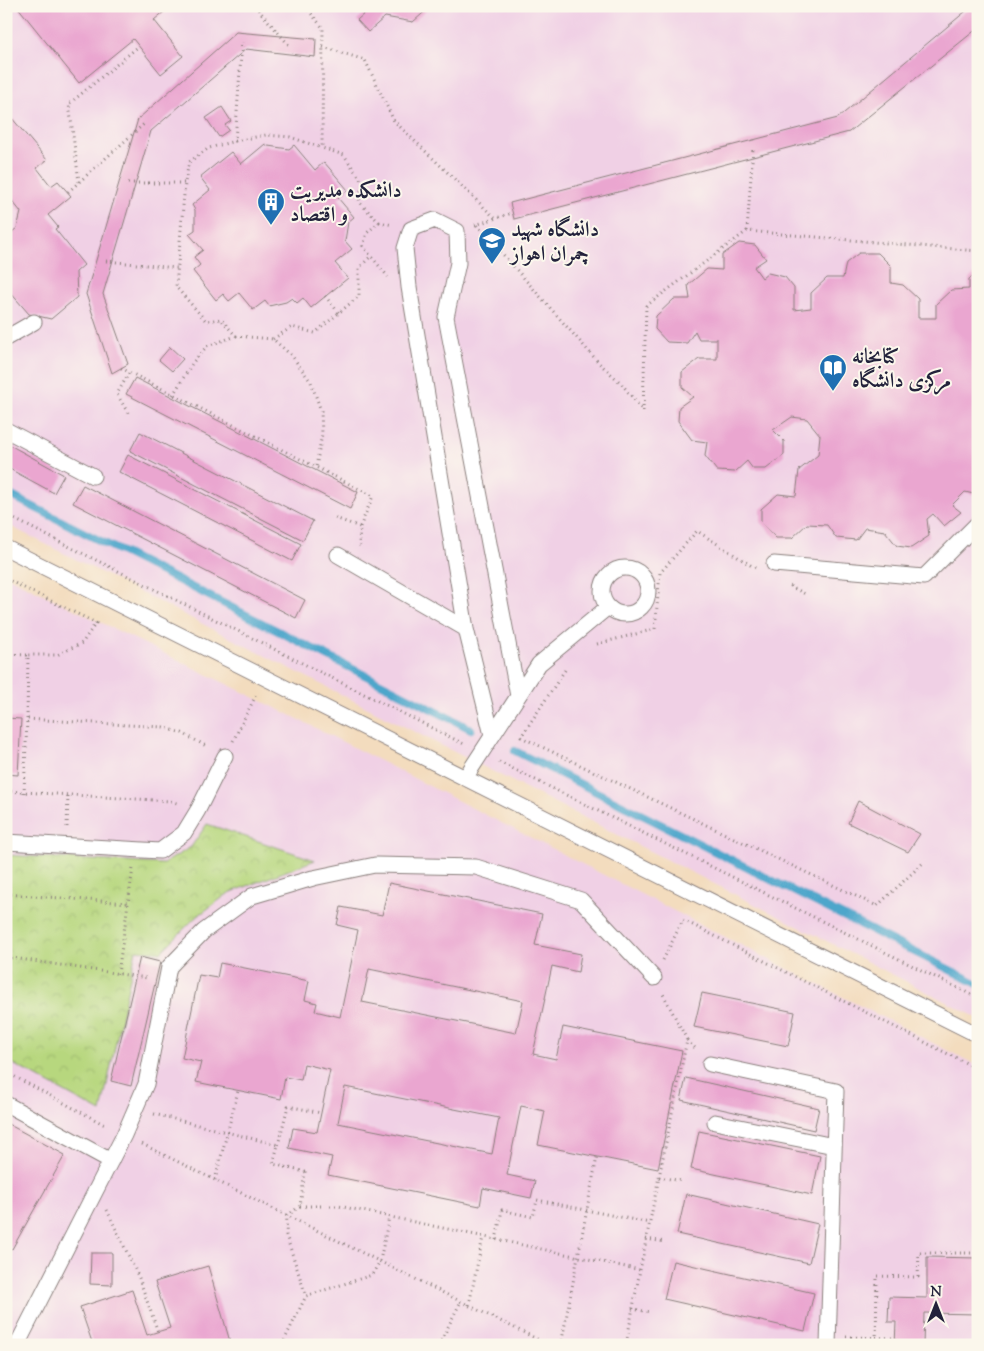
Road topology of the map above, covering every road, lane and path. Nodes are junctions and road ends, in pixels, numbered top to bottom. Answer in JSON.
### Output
{"nodes":[{"id":1,"x":255,"y":6,"type":"edge"},
{"id":2,"x":305,"y":6,"type":"edge"},
{"id":3,"x":242,"y":42,"type":"dead end"},
{"id":4,"x":289,"y":45,"type":"dead end"},
{"id":5,"x":139,"y":46,"type":"dead end"},
{"id":6,"x":323,"y":47,"type":"junction"},
{"id":7,"x":145,"y":123,"type":"dead end"},
{"id":8,"x":235,"y":141,"type":"junction"},
{"id":9,"x":322,"y":148,"type":"junction"},
{"id":10,"x":753,"y":149,"type":"dead end"},
{"id":11,"x":79,"y":182,"type":"junction"},
{"id":12,"x":128,"y":183,"type":"dead end"},
{"id":13,"x":185,"y":183,"type":"junction"},
{"id":14,"x":68,"y":192,"type":"dead end"},
{"id":15,"x":512,"y":213,"type":"dead end"},
{"id":16,"x":495,"y":218,"type":"junction"},
{"id":17,"x":476,"y":224,"type":"junction"},
{"id":18,"x":457,"y":231,"type":"junction"},
{"id":19,"x":747,"y":231,"type":"junction"},
{"id":20,"x":978,"y":251,"type":"edge"},
{"id":21,"x":371,"y":256,"type":"junction"},
{"id":22,"x":106,"y":261,"type":"dead end"},
{"id":23,"x":177,"y":268,"type":"junction"},
{"id":24,"x":390,"y":279,"type":"dead end"},
{"id":25,"x":325,"y":296,"type":"dead end"},
{"id":26,"x":339,"y":313,"type":"junction"},
{"id":27,"x":34,"y":322,"type":"dead end"},
{"id":28,"x":236,"y":336,"type":"junction"},
{"id":29,"x":6,"y":338,"type":"edge"},
{"id":30,"x":273,"y":339,"type":"junction"},
{"id":31,"x":121,"y":368,"type":"dead end"},
{"id":32,"x":129,"y":373,"type":"junction"},
{"id":33,"x":173,"y":395,"type":"junction"},
{"id":34,"x":128,"y":413,"type":"dead end"},
{"id":35,"x":6,"y":430,"type":"edge"},
{"id":36,"x":316,"y":467,"type":"junction"},
{"id":37,"x":94,"y":476,"type":"dead end"},
{"id":38,"x":335,"y":518,"type":"dead end"},
{"id":39,"x":978,"y":524,"type":"edge"},
{"id":40,"x":360,"y":527,"type":"junction"},
{"id":41,"x":6,"y":548,"type":"edge"},
{"id":42,"x":365,"y":551,"type":"dead end"},
{"id":43,"x":338,"y":555,"type":"dead end"},
{"id":44,"x":769,"y":568,"type":"joint"},
{"id":45,"x":6,"y":579,"type":"edge"},
{"id":46,"x":790,"y":586,"type":"dead end"},
{"id":47,"x":807,"y":595,"type":"dead end"},
{"id":48,"x":608,"y":607,"type":"dead end"},
{"id":49,"x":466,"y":629,"type":"junction"},
{"id":50,"x":588,"y":646,"type":"dead end"},
{"id":51,"x":6,"y":654,"type":"edge"},
{"id":52,"x":28,"y":655,"type":"junction"},
{"id":53,"x":568,"y":665,"type":"dead end"},
{"id":54,"x":264,"y":677,"type":"junction"},
{"id":55,"x":518,"y":696,"type":"junction"},
{"id":56,"x":27,"y":719,"type":"junction"},
{"id":57,"x":492,"y":735,"type":"junction"},
{"id":58,"x":225,"y":756,"type":"junction"},
{"id":59,"x":465,"y":778,"type":"junction"},
{"id":60,"x":6,"y":792,"type":"edge"},
{"id":61,"x":24,"y":793,"type":"junction"},
{"id":62,"x":68,"y":795,"type":"junction"},
{"id":63,"x":198,"y":810,"type":"junction"},
{"id":64,"x":6,"y":842,"type":"edge"},
{"id":65,"x":66,"y":845,"type":"junction"},
{"id":66,"x":136,"y":849,"type":"junction"},
{"id":67,"x":923,"y":863,"type":"dead end"},
{"id":68,"x":6,"y":894,"type":"edge"},
{"id":69,"x":128,"y":903,"type":"junction"},
{"id":70,"x":6,"y":957,"type":"edge"},
{"id":71,"x":118,"y":974,"type":"junction"},
{"id":72,"x":654,"y":978,"type":"junction"},
{"id":73,"x":167,"y":981,"type":"junction"},
{"id":74,"x":978,"y":1035,"type":"edge"},
{"id":75,"x":710,"y":1064,"type":"dead end"},
{"id":76,"x":978,"y":1069,"type":"edge"},
{"id":77,"x":6,"y":1072,"type":"edge"},
{"id":78,"x":238,"y":1091,"type":"dead end"},
{"id":79,"x":6,"y":1104,"type":"edge"},
{"id":80,"x":135,"y":1110,"type":"junction"},
{"id":81,"x":321,"y":1113,"type":"dead end"},
{"id":82,"x":715,"y":1122,"type":"dead end"},
{"id":83,"x":227,"y":1132,"type":"junction"},
{"id":84,"x":124,"y":1135,"type":"junction"},
{"id":85,"x":278,"y":1145,"type":"junction"},
{"id":86,"x":834,"y":1146,"type":"junction"},
{"id":87,"x":596,"y":1157,"type":"dead end"},
{"id":88,"x":111,"y":1161,"type":"junction"},
{"id":89,"x":659,"y":1177,"type":"junction"},
{"id":90,"x":215,"y":1180,"type":"junction"},
{"id":91,"x":682,"y":1181,"type":"dead end"},
{"id":92,"x":97,"y":1188,"type":"junction"},
{"id":93,"x":300,"y":1206,"type":"junction"},
{"id":94,"x":586,"y":1210,"type":"junction"},
{"id":95,"x":287,"y":1216,"type":"junction"},
{"id":96,"x":389,"y":1217,"type":"junction"},
{"id":97,"x":650,"y":1223,"type":"junction"},
{"id":98,"x":483,"y":1237,"type":"junction"},
{"id":99,"x":646,"y":1239,"type":"junction"},
{"id":100,"x":496,"y":1240,"type":"junction"},
{"id":101,"x":665,"y":1242,"type":"dead end"},
{"id":102,"x":978,"y":1254,"type":"edge"},
{"id":103,"x":578,"y":1257,"type":"junction"},
{"id":104,"x":380,"y":1262,"type":"junction"},
{"id":105,"x":640,"y":1270,"type":"junction"},
{"id":106,"x":306,"y":1296,"type":"junction"},
{"id":107,"x":460,"y":1301,"type":"junction"},
{"id":108,"x":469,"y":1305,"type":"junction"},
{"id":109,"x":632,"y":1308,"type":"junction"},
{"id":110,"x":650,"y":1312,"type":"dead end"},
{"id":111,"x":158,"y":1332,"type":"dead end"},
{"id":112,"x":876,"y":1338,"type":"junction"},
{"id":113,"x":896,"y":1338,"type":"dead end"},
{"id":114,"x":828,"y":1341,"type":"edge"},
{"id":115,"x":17,"y":1345,"type":"edge"},
{"id":116,"x":282,"y":1345,"type":"edge"},
{"id":117,"x":439,"y":1345,"type":"edge"},
{"id":118,"x":549,"y":1345,"type":"edge"},
{"id":119,"x":561,"y":1345,"type":"edge"},
{"id":120,"x":626,"y":1345,"type":"edge"},
{"id":121,"x":876,"y":1345,"type":"edge"}],
"edges":[{"from":1,"to":4,"type":"path"},
{"from":2,"to":6,"type":"path"},
{"from":3,"to":8,"type":"path"},
{"from":5,"to":11,"type":"path"},
{"from":6,"to":9,"type":"path"},
{"from":6,"to":16,"type":"path"},
{"from":7,"to":11,"type":"path"},
{"from":8,"to":9,"type":"path"},
{"from":8,"to":13,"type":"path"},
{"from":9,"to":21,"type":"path"},
{"from":10,"to":19,"type":"path"},
{"from":11,"to":14,"type":"path"},
{"from":12,"to":13,"type":"path"},
{"from":13,"to":23,"type":"path"},
{"from":15,"to":16,"type":"path"},
{"from":16,"to":17,"type":"path"},
{"from":17,"to":18,"type":"path"},
{"from":17,"to":19,"type":"path"},
{"from":18,"to":49,"type":"lane"},
{"from":18,"to":55,"type":"lane"},
{"from":19,"to":20,"type":"path"},
{"from":21,"to":24,"type":"path"},
{"from":21,"to":26,"type":"path"},
{"from":22,"to":23,"type":"path"},
{"from":23,"to":28,"type":"path"},
{"from":25,"to":26,"type":"path"},
{"from":26,"to":30,"type":"path"},
{"from":27,"to":29,"type":"lane"},
{"from":28,"to":30,"type":"path"},
{"from":28,"to":33,"type":"path"},
{"from":30,"to":36,"type":"path"},
{"from":31,"to":32,"type":"path"},
{"from":32,"to":33,"type":"path"},
{"from":32,"to":34,"type":"path"},
{"from":33,"to":36,"type":"path"},
{"from":35,"to":37,"type":"lane"},
{"from":36,"to":40,"type":"path"},
{"from":38,"to":40,"type":"path"},
{"from":39,"to":44,"type":"lane"},
{"from":40,"to":42,"type":"path"},
{"from":41,"to":54,"type":"lane"},
{"from":43,"to":49,"type":"lane"},
{"from":44,"to":50,"type":"path"},
{"from":45,"to":52,"type":"path"},
{"from":46,"to":47,"type":"path"},
{"from":48,"to":55,"type":"lane"},
{"from":49,"to":57,"type":"lane"},
{"from":51,"to":52,"type":"path"},
{"from":52,"to":56,"type":"path"},
{"from":53,"to":67,"type":"path"},
{"from":54,"to":58,"type":"path"},
{"from":54,"to":59,"type":"lane"},
{"from":55,"to":57,"type":"lane"},
{"from":56,"to":58,"type":"path"},
{"from":56,"to":61,"type":"path"},
{"from":57,"to":59,"type":"lane"},
{"from":58,"to":63,"type":"lane"},
{"from":59,"to":74,"type":"lane"},
{"from":60,"to":61,"type":"path"},
{"from":61,"to":62,"type":"path"},
{"from":62,"to":63,"type":"path"},
{"from":62,"to":65,"type":"path"},
{"from":63,"to":66,"type":"lane"},
{"from":64,"to":65,"type":"lane"},
{"from":65,"to":66,"type":"lane"},
{"from":66,"to":69,"type":"path"},
{"from":68,"to":69,"type":"path"},
{"from":69,"to":71,"type":"path"},
{"from":70,"to":71,"type":"path"},
{"from":71,"to":73,"type":"path"},
{"from":72,"to":73,"type":"lane"},
{"from":72,"to":76,"type":"path"},
{"from":72,"to":89,"type":"path"},
{"from":73,"to":80,"type":"lane"},
{"from":75,"to":86,"type":"lane"},
{"from":77,"to":84,"type":"path"},
{"from":78,"to":83,"type":"path"},
{"from":79,"to":88,"type":"lane"},
{"from":80,"to":83,"type":"path"},
{"from":80,"to":84,"type":"lane"},
{"from":81,"to":85,"type":"path"},
{"from":82,"to":86,"type":"lane"},
{"from":83,"to":85,"type":"path"},
{"from":83,"to":90,"type":"path"},
{"from":84,"to":88,"type":"lane"},
{"from":84,"to":90,"type":"path"},
{"from":85,"to":93,"type":"path"},
{"from":86,"to":114,"type":"lane"},
{"from":87,"to":94,"type":"path"},
{"from":88,"to":92,"type":"lane"},
{"from":89,"to":91,"type":"path"},
{"from":89,"to":97,"type":"path"},
{"from":90,"to":95,"type":"path"},
{"from":92,"to":111,"type":"path"},
{"from":92,"to":115,"type":"lane"},
{"from":93,"to":95,"type":"path"},
{"from":93,"to":96,"type":"path"},
{"from":94,"to":97,"type":"path"},
{"from":94,"to":100,"type":"path"},
{"from":94,"to":103,"type":"path"},
{"from":95,"to":104,"type":"path"},
{"from":95,"to":106,"type":"path"},
{"from":96,"to":98,"type":"path"},
{"from":96,"to":104,"type":"path"},
{"from":97,"to":99,"type":"path"},
{"from":98,"to":100,"type":"path"},
{"from":98,"to":108,"type":"path"},
{"from":99,"to":101,"type":"path"},
{"from":99,"to":105,"type":"path"},
{"from":100,"to":103,"type":"path"},
{"from":102,"to":112,"type":"path"},
{"from":103,"to":105,"type":"path"},
{"from":103,"to":119,"type":"path"},
{"from":104,"to":106,"type":"path"},
{"from":104,"to":107,"type":"path"},
{"from":105,"to":109,"type":"path"},
{"from":106,"to":116,"type":"path"},
{"from":107,"to":108,"type":"path"},
{"from":107,"to":117,"type":"path"},
{"from":108,"to":118,"type":"path"},
{"from":109,"to":110,"type":"path"},
{"from":109,"to":120,"type":"path"},
{"from":112,"to":113,"type":"path"},
{"from":112,"to":114,"type":"path"},
{"from":112,"to":121,"type":"path"}]}
